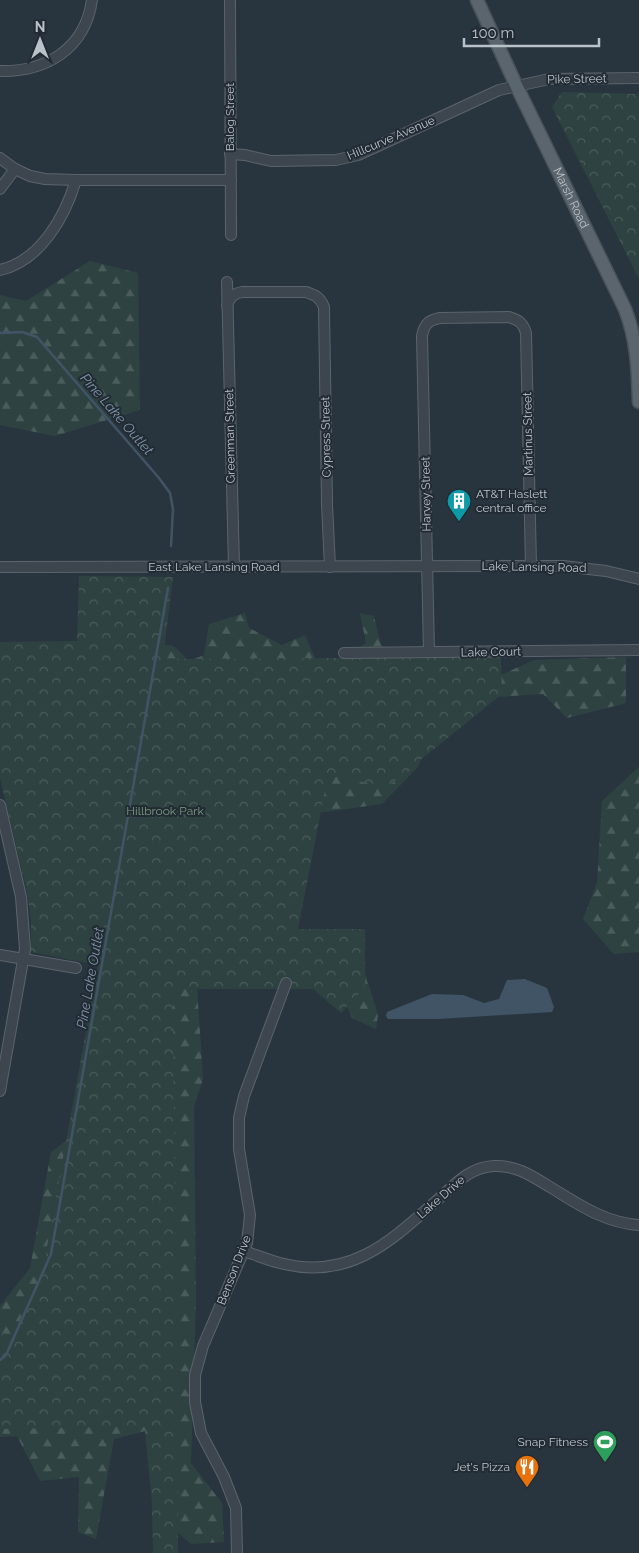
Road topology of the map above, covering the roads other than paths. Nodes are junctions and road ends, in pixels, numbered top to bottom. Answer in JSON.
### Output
{"nodes":[{"id":1,"x":92,"y":0,"type":"edge"},
{"id":2,"x":230,"y":0,"type":"edge"},
{"id":3,"x":477,"y":0,"type":"edge"},
{"id":4,"x":0,"y":71,"type":"edge"},
{"id":5,"x":639,"y":78,"type":"edge"},
{"id":6,"x":516,"y":86,"type":"junction"},
{"id":7,"x":230,"y":154,"type":"junction"},
{"id":8,"x":0,"y":158,"type":"edge"},
{"id":9,"x":15,"y":169,"type":"junction"},
{"id":10,"x":76,"y":180,"type":"junction"},
{"id":11,"x":230,"y":180,"type":"junction"},
{"id":12,"x":0,"y":189,"type":"edge"},
{"id":13,"x":231,"y":234,"type":"dead end"},
{"id":14,"x":0,"y":270,"type":"edge"},
{"id":15,"x":227,"y":282,"type":"dead end"},
{"id":16,"x":227,"y":305,"type":"junction"},
{"id":17,"x":422,"y":336,"type":"joint"},
{"id":18,"x":639,"y":402,"type":"edge"},
{"id":19,"x":531,"y":566,"type":"junction"},
{"id":20,"x":0,"y":567,"type":"edge"},
{"id":21,"x":234,"y":567,"type":"junction"},
{"id":22,"x":330,"y":567,"type":"junction"},
{"id":23,"x":428,"y":567,"type":"junction"},
{"id":24,"x":639,"y":579,"type":"edge"},
{"id":25,"x":639,"y":650,"type":"edge"},
{"id":26,"x":430,"y":652,"type":"junction"},
{"id":27,"x":344,"y":653,"type":"dead end"},
{"id":28,"x":0,"y":805,"type":"edge"},
{"id":29,"x":0,"y":955,"type":"edge"},
{"id":30,"x":24,"y":960,"type":"junction"},
{"id":31,"x":76,"y":968,"type":"dead end"},
{"id":32,"x":286,"y":983,"type":"dead end"},
{"id":33,"x":0,"y":1091,"type":"edge"},
{"id":34,"x":639,"y":1225,"type":"edge"},
{"id":35,"x":244,"y":1251,"type":"junction"},
{"id":36,"x":237,"y":1553,"type":"edge"}],
"edges":[{"from":1,"to":4,"type":"street"},
{"from":2,"to":7,"type":"street","name":"Balog Street"},
{"from":3,"to":6,"type":"main road","name":"Marsh Road"},
{"from":5,"to":6,"type":"street","name":"Pike Street"},
{"from":6,"to":7,"type":"street","name":"Hillcurve Avenue"},
{"from":6,"to":18,"type":"main road","name":"Marsh Road"},
{"from":7,"to":11,"type":"street","name":"Balog Street"},
{"from":8,"to":9,"type":"street"},
{"from":9,"to":10,"type":"street"},
{"from":9,"to":12,"type":"street"},
{"from":10,"to":11,"type":"street"},
{"from":10,"to":14,"type":"street"},
{"from":11,"to":13,"type":"street","name":"Balog Street"},
{"from":15,"to":16,"type":"street","name":"Greenman Street"},
{"from":16,"to":21,"type":"street","name":"Greenman Street"},
{"from":16,"to":22,"type":"street","name":"Cypress Street"},
{"from":17,"to":19,"type":"street","name":"Martinus Street"},
{"from":17,"to":23,"type":"street","name":"Harvey Street"},
{"from":19,"to":23,"type":"street","name":"Lake Lansing Road"},
{"from":19,"to":24,"type":"street","name":"Lake Lansing Road"},
{"from":20,"to":21,"type":"street","name":"East Lake Lansing Road"},
{"from":21,"to":22,"type":"street","name":"East Lake Lansing Road"},
{"from":22,"to":23,"type":"street","name":"East Lake Lansing Road"},
{"from":23,"to":26,"type":"street","name":"Harvey Street"},
{"from":25,"to":26,"type":"street","name":"Lake Court"},
{"from":26,"to":27,"type":"street","name":"Lake Court"},
{"from":28,"to":30,"type":"street"},
{"from":29,"to":30,"type":"street"},
{"from":30,"to":31,"type":"street"},
{"from":30,"to":33,"type":"street"},
{"from":32,"to":35,"type":"street","name":"Benson Drive"},
{"from":34,"to":35,"type":"street","name":"Lake Drive"},
{"from":35,"to":36,"type":"street","name":"Benson Drive"}]}
